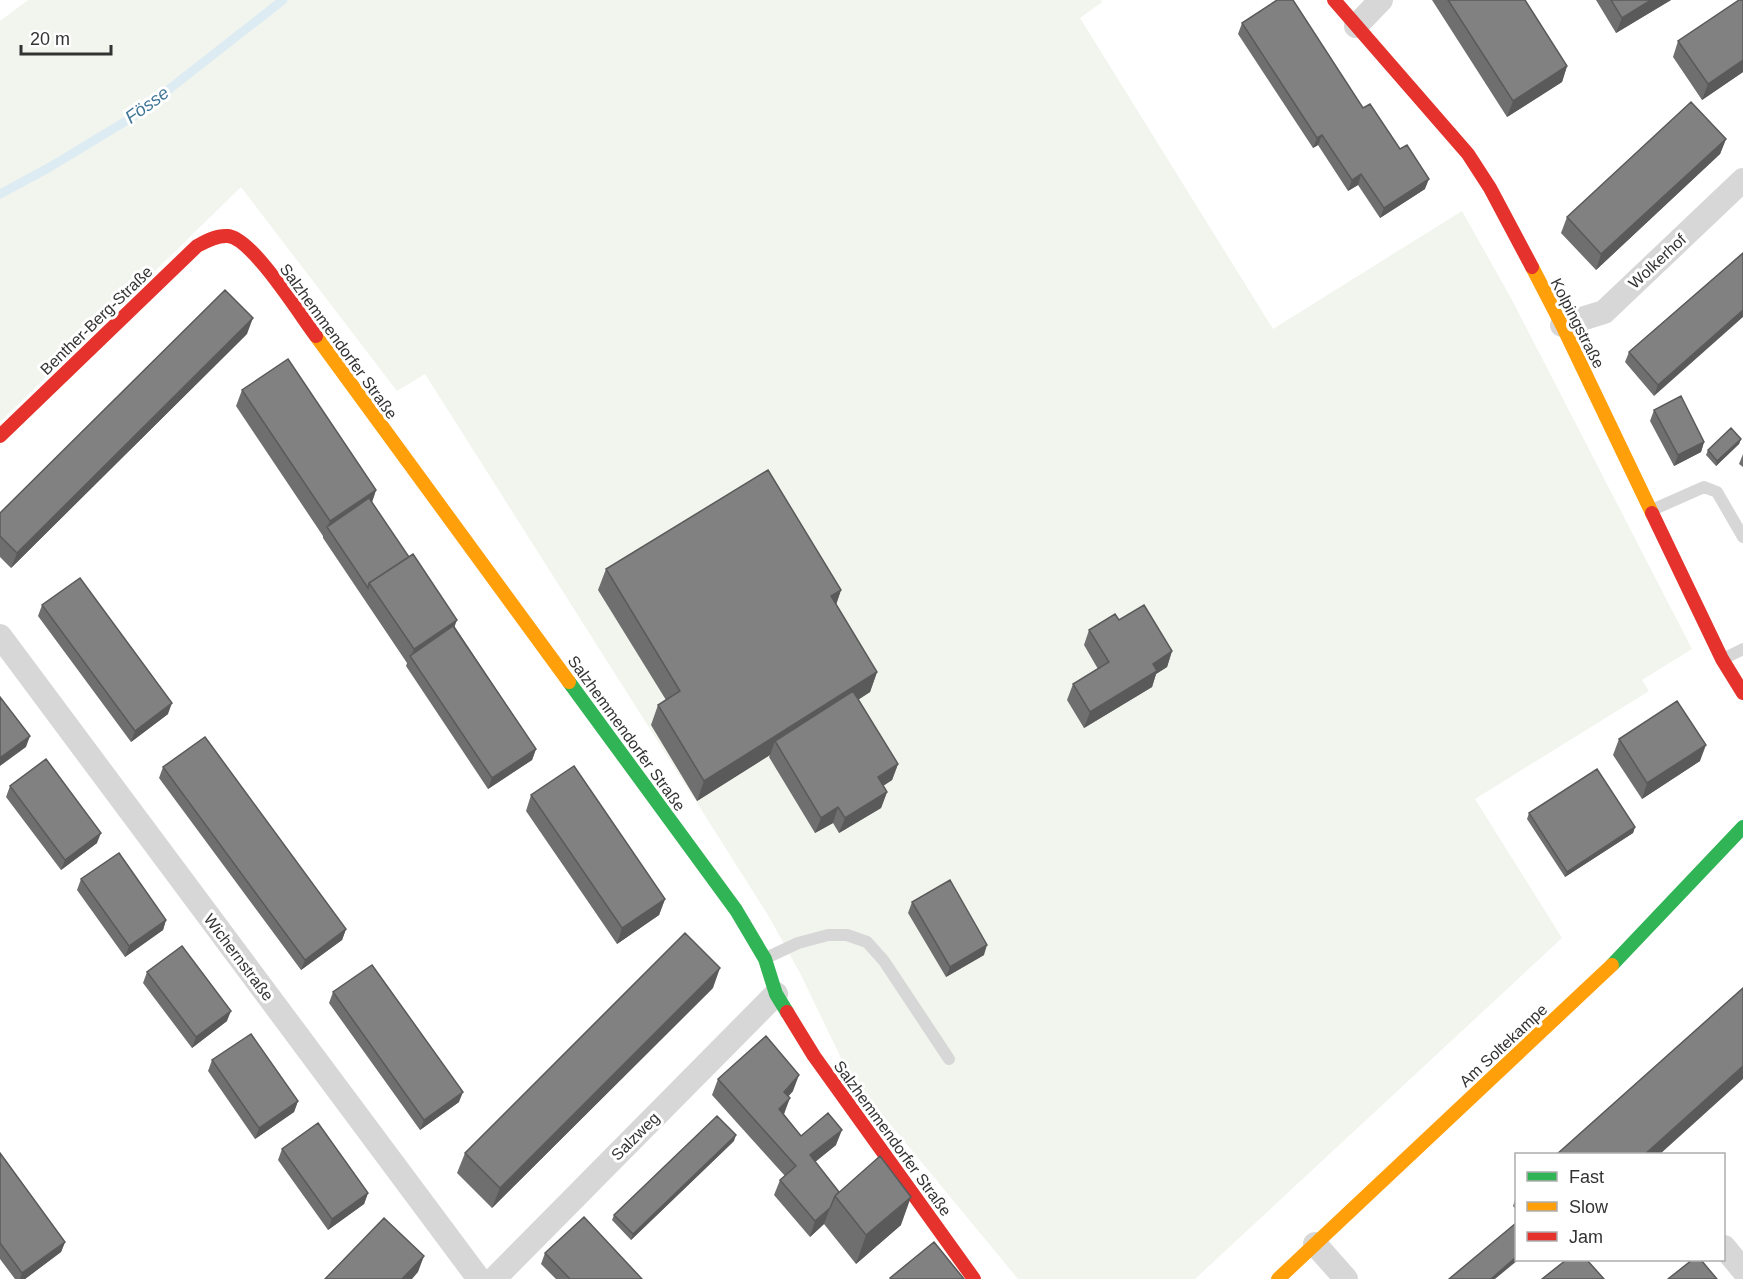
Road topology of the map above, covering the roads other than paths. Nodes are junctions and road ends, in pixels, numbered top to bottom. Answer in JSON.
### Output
{"nodes":[{"id":1,"x":1334,"y":0,"type":"edge"},
{"id":2,"x":1381,"y":0,"type":"edge"},
{"id":3,"x":1356,"y":26,"type":"junction"},
{"id":4,"x":1743,"y":180,"type":"edge"},
{"id":5,"x":220,"y":234,"type":"joint"},
{"id":6,"x":1562,"y":324,"type":"junction"},
{"id":7,"x":0,"y":436,"type":"edge"},
{"id":8,"x":1651,"y":511,"type":"junction"},
{"id":9,"x":1743,"y":537,"type":"edge"},
{"id":10,"x":0,"y":636,"type":"edge"},
{"id":11,"x":1743,"y":649,"type":"edge"},
{"id":12,"x":1722,"y":659,"type":"junction"},
{"id":13,"x":1743,"y":693,"type":"edge"},
{"id":14,"x":1743,"y":827,"type":"edge"},
{"id":15,"x":765,"y":958,"type":"junction"},
{"id":16,"x":776,"y":994,"type":"junction"},
{"id":17,"x":949,"y":1059,"type":"dead end"},
{"id":18,"x":1315,"y":1244,"type":"junction"},
{"id":19,"x":1725,"y":1248,"type":"edge"},
{"id":20,"x":1743,"y":1270,"type":"edge"},
{"id":21,"x":478,"y":1279,"type":"edge"},
{"id":22,"x":494,"y":1279,"type":"edge"},
{"id":23,"x":974,"y":1279,"type":"edge"},
{"id":24,"x":1278,"y":1279,"type":"edge"},
{"id":25,"x":1346,"y":1279,"type":"edge"}],
"edges":[{"from":1,"to":3,"type":"street","name":"Kolpingstraße"},
{"from":2,"to":3,"type":"street"},
{"from":3,"to":6,"type":"street","name":"Kolpingstraße"},
{"from":4,"to":6,"type":"street","name":"Wolkerhof"},
{"from":5,"to":7,"type":"street","name":"Benther-Berg-Straße"},
{"from":5,"to":15,"type":"street","name":"Salzhemmendorfer Straße"},
{"from":6,"to":8,"type":"street","name":"Kolpingstraße"},
{"from":8,"to":9,"type":"lane"},
{"from":8,"to":12,"type":"street","name":"Kolpingstraße"},
{"from":10,"to":21,"type":"street","name":"Wichernstraße"},
{"from":11,"to":12,"type":"lane"},
{"from":12,"to":13,"type":"street","name":"Kolpingstraße"},
{"from":14,"to":18,"type":"street","name":"Am Soltekampe"},
{"from":15,"to":16,"type":"street","name":"Salzhemmendorfer Straße"},
{"from":15,"to":17,"type":"lane"},
{"from":16,"to":22,"type":"street","name":"Salzweg"},
{"from":16,"to":23,"type":"street","name":"Salzhemmendorfer Straße"},
{"from":18,"to":24,"type":"street","name":"Am Soltekampe"},
{"from":18,"to":25,"type":"street"},
{"from":19,"to":20,"type":"street"}]}
